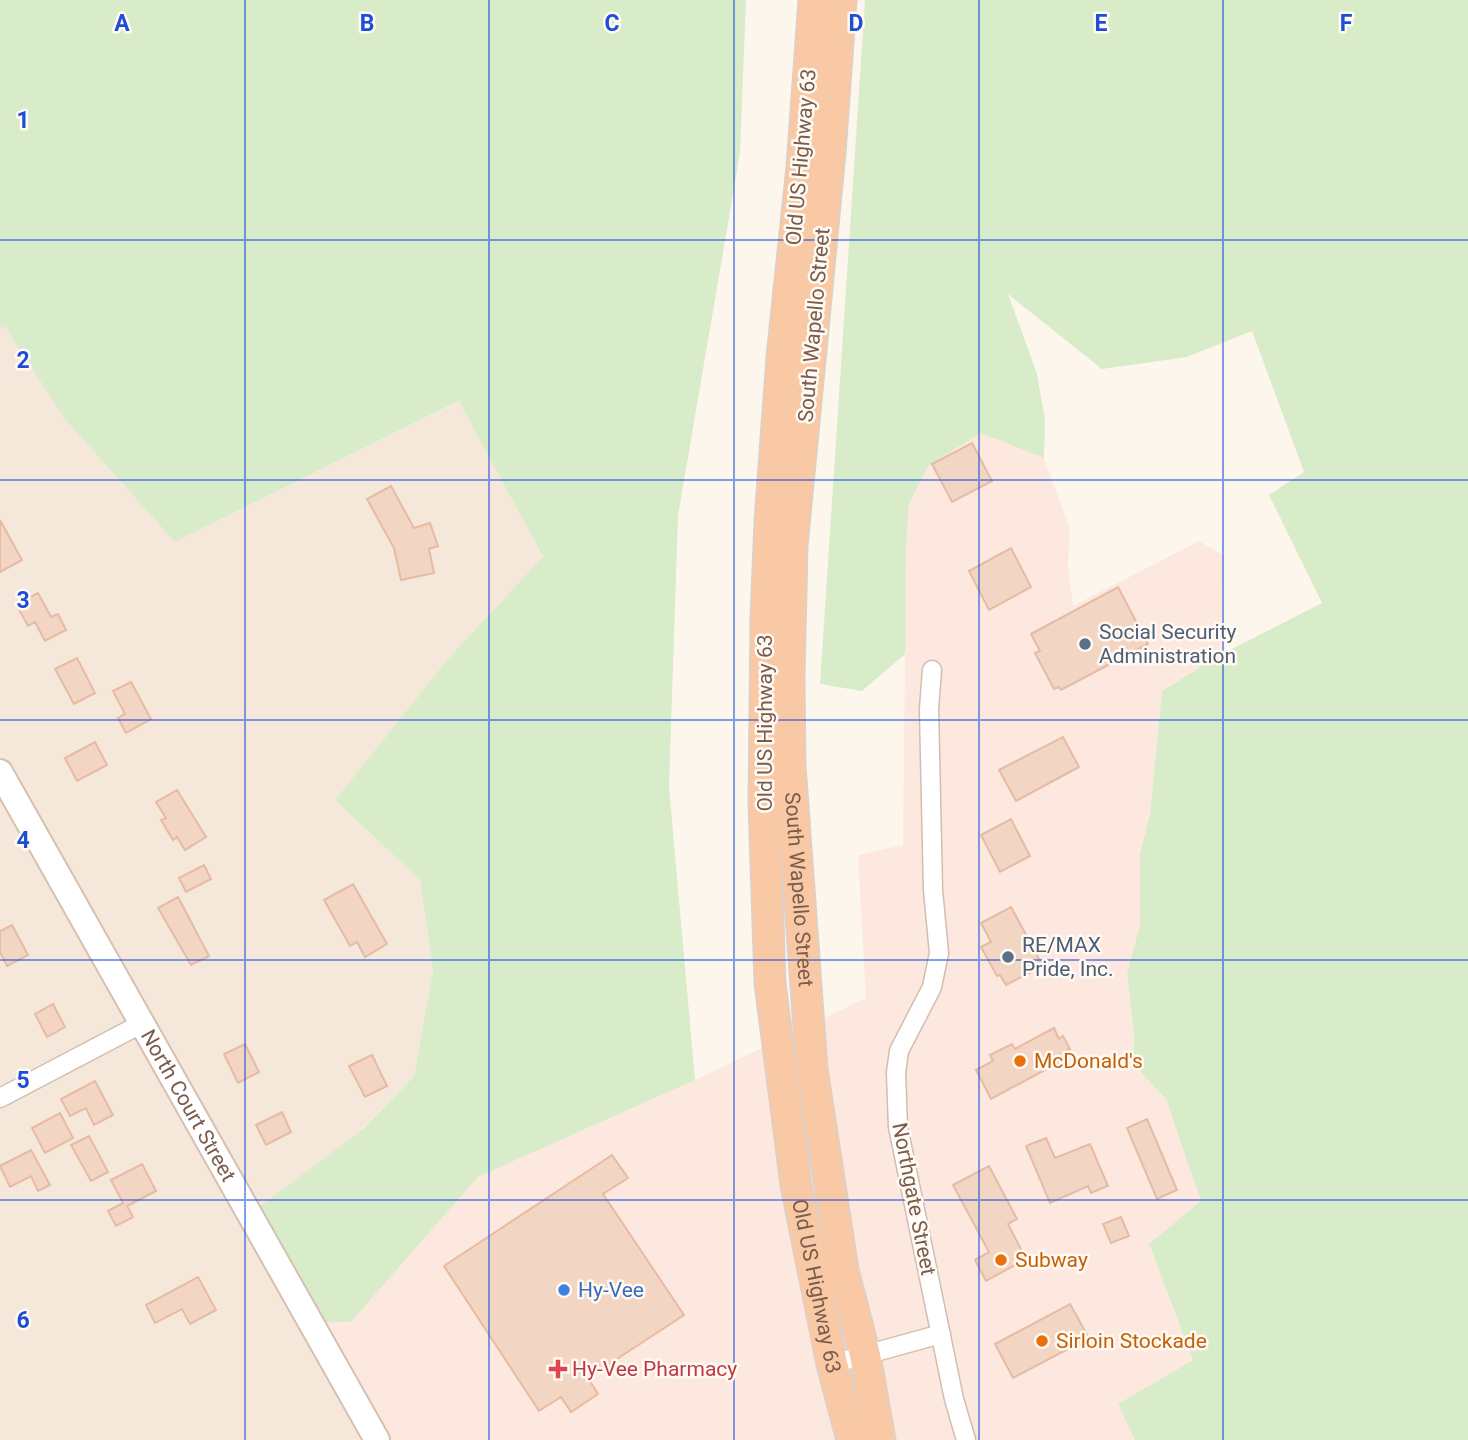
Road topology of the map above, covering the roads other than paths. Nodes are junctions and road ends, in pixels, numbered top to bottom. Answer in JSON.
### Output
{"nodes":[{"id":1,"x":814,"y":0,"type":"edge"},
{"id":2,"x":841,"y":0,"type":"edge"},
{"id":3,"x":932,"y":670,"type":"dead end"},
{"id":4,"x":0,"y":772,"type":"edge"},
{"id":5,"x":141,"y":1024,"type":"junction"},
{"id":6,"x":0,"y":1098,"type":"edge"},
{"id":7,"x":941,"y":1334,"type":"junction"},
{"id":8,"x":865,"y":1355,"type":"junction"},
{"id":9,"x":832,"y":1364,"type":"junction"},
{"id":10,"x":377,"y":1440,"type":"edge"},
{"id":11,"x":852,"y":1440,"type":"edge"},
{"id":12,"x":880,"y":1440,"type":"edge"},
{"id":13,"x":966,"y":1440,"type":"edge"}],
"edges":[{"from":1,"to":9,"type":"highway","name":"Old US Highway 63"},
{"from":2,"to":8,"type":"highway","name":"South Wapello Street"},
{"from":3,"to":7,"type":"street","name":"Northgate Street"},
{"from":4,"to":5,"type":"main road","name":"North Court Street"},
{"from":5,"to":6,"type":"street"},
{"from":5,"to":10,"type":"main road","name":"North Court Street"},
{"from":7,"to":8,"type":"street"},
{"from":7,"to":13,"type":"street","name":"Northgate Street"},
{"from":8,"to":9,"type":"street"},
{"from":8,"to":12,"type":"highway","name":"South Wapello Street"},
{"from":9,"to":11,"type":"highway","name":"Old US Highway 63"}]}
